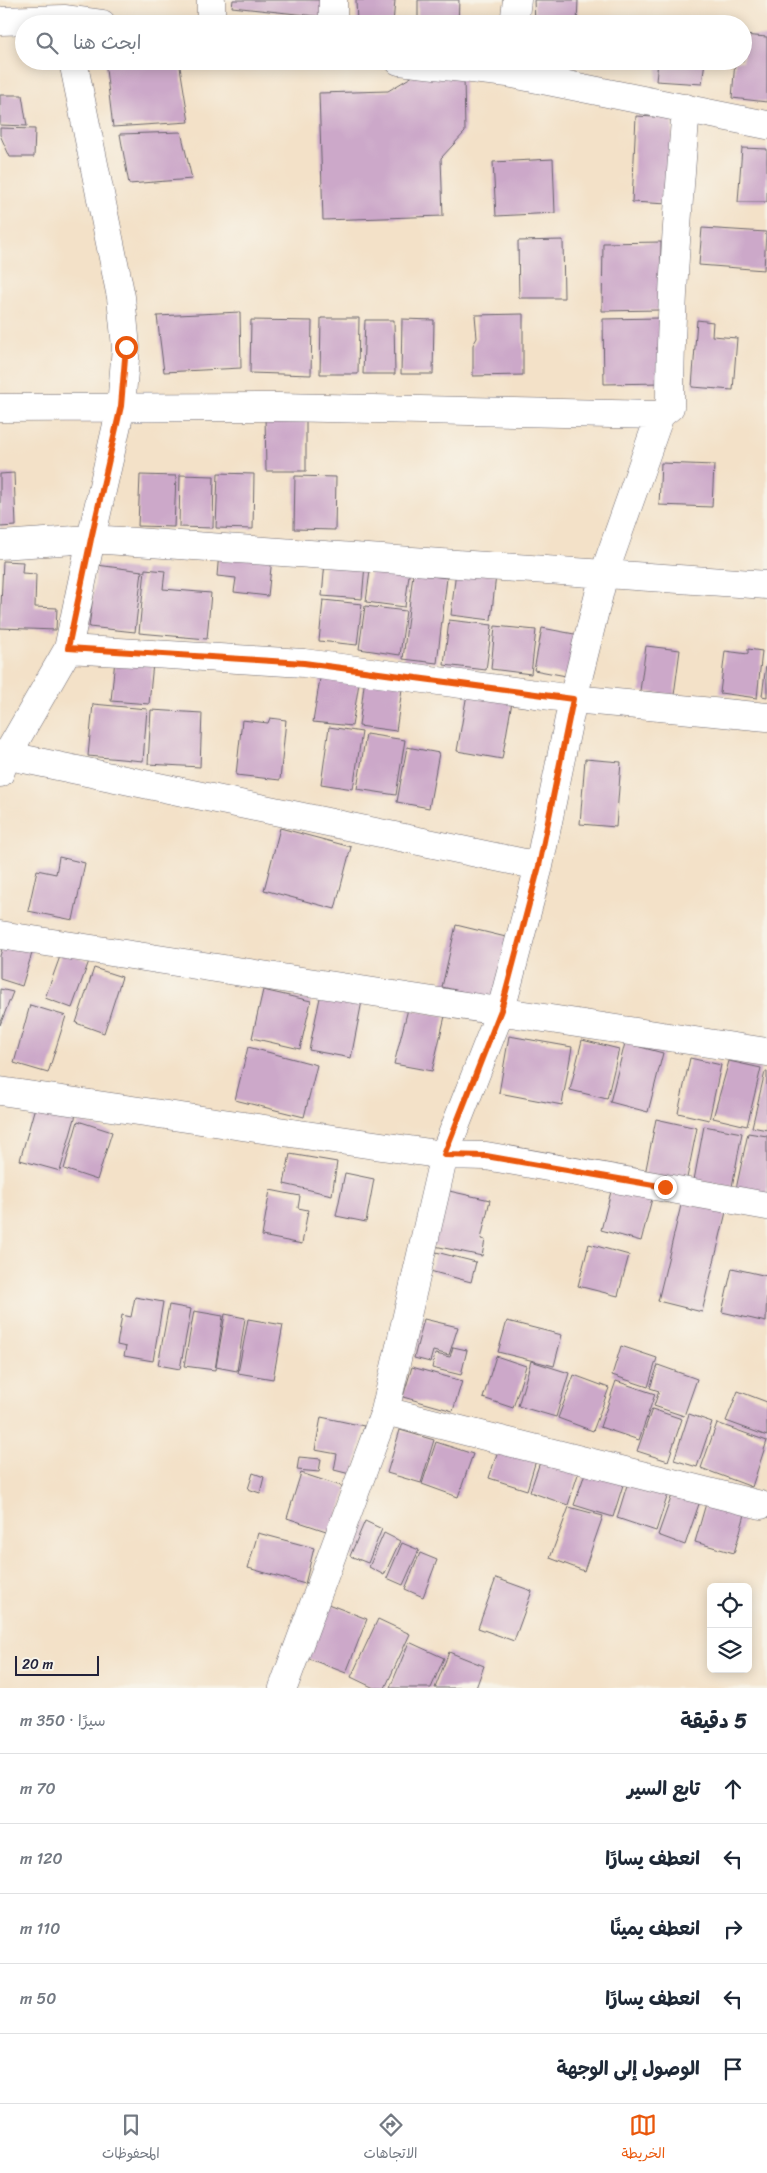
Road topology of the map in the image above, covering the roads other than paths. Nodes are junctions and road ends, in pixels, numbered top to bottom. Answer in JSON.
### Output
{"nodes":[{"id":1,"x":212,"y":0,"type":"edge"},
{"id":2,"x":333,"y":0,"type":"edge"},
{"id":3,"x":517,"y":0,"type":"edge"},
{"id":4,"x":211,"y":15,"type":"edge"},
{"id":5,"x":333,"y":15,"type":"edge"},
{"id":6,"x":515,"y":15,"type":"edge"},
{"id":7,"x":15,"y":19,"type":"edge"},
{"id":8,"x":0,"y":21,"type":"edge"},
{"id":9,"x":75,"y":70,"type":"edge"},
{"id":10,"x":522,"y":70,"type":"edge"},
{"id":11,"x":686,"y":108,"type":"junction"},
{"id":12,"x":767,"y":124,"type":"edge"},
{"id":13,"x":121,"y":406,"type":"junction"},
{"id":14,"x":0,"y":408,"type":"edge"},
{"id":15,"x":660,"y":415,"type":"junction"},
{"id":16,"x":91,"y":539,"type":"junction"},
{"id":17,"x":0,"y":545,"type":"edge"},
{"id":18,"x":604,"y":574,"type":"junction"},
{"id":19,"x":767,"y":585,"type":"edge"},
{"id":20,"x":68,"y":648,"type":"junction"},
{"id":21,"x":573,"y":699,"type":"junction"},
{"id":22,"x":767,"y":717,"type":"edge"},
{"id":23,"x":2,"y":760,"type":"edge"},
{"id":24,"x":539,"y":866,"type":"junction"},
{"id":25,"x":0,"y":935,"type":"edge"},
{"id":26,"x":501,"y":1010,"type":"junction"},
{"id":27,"x":767,"y":1052,"type":"edge"},
{"id":28,"x":0,"y":1091,"type":"edge"},
{"id":29,"x":444,"y":1155,"type":"junction"},
{"id":30,"x":767,"y":1206,"type":"edge"},
{"id":31,"x":386,"y":1411,"type":"junction"},
{"id":32,"x":761,"y":1505,"type":"dead end"},
{"id":33,"x":283,"y":1688,"type":"edge"}],
"edges":[{"from":1,"to":4,"type":"street"},
{"from":2,"to":5,"type":"street"},
{"from":3,"to":6,"type":"street"},
{"from":7,"to":8,"type":"street"},
{"from":9,"to":13,"type":"street"},
{"from":10,"to":11,"type":"street"},
{"from":11,"to":12,"type":"street"},
{"from":11,"to":15,"type":"street"},
{"from":13,"to":14,"type":"street"},
{"from":13,"to":15,"type":"street"},
{"from":13,"to":16,"type":"street"},
{"from":15,"to":18,"type":"street"},
{"from":16,"to":17,"type":"street"},
{"from":16,"to":18,"type":"street"},
{"from":16,"to":20,"type":"street"},
{"from":18,"to":19,"type":"street"},
{"from":18,"to":21,"type":"street"},
{"from":20,"to":21,"type":"street"},
{"from":20,"to":23,"type":"street"},
{"from":21,"to":22,"type":"street"},
{"from":21,"to":24,"type":"street"},
{"from":23,"to":24,"type":"street"},
{"from":24,"to":26,"type":"street"},
{"from":25,"to":26,"type":"street"},
{"from":26,"to":27,"type":"street"},
{"from":26,"to":29,"type":"street"},
{"from":28,"to":29,"type":"street"},
{"from":29,"to":30,"type":"street"},
{"from":29,"to":31,"type":"street"},
{"from":31,"to":32,"type":"street"},
{"from":31,"to":33,"type":"street"}]}
